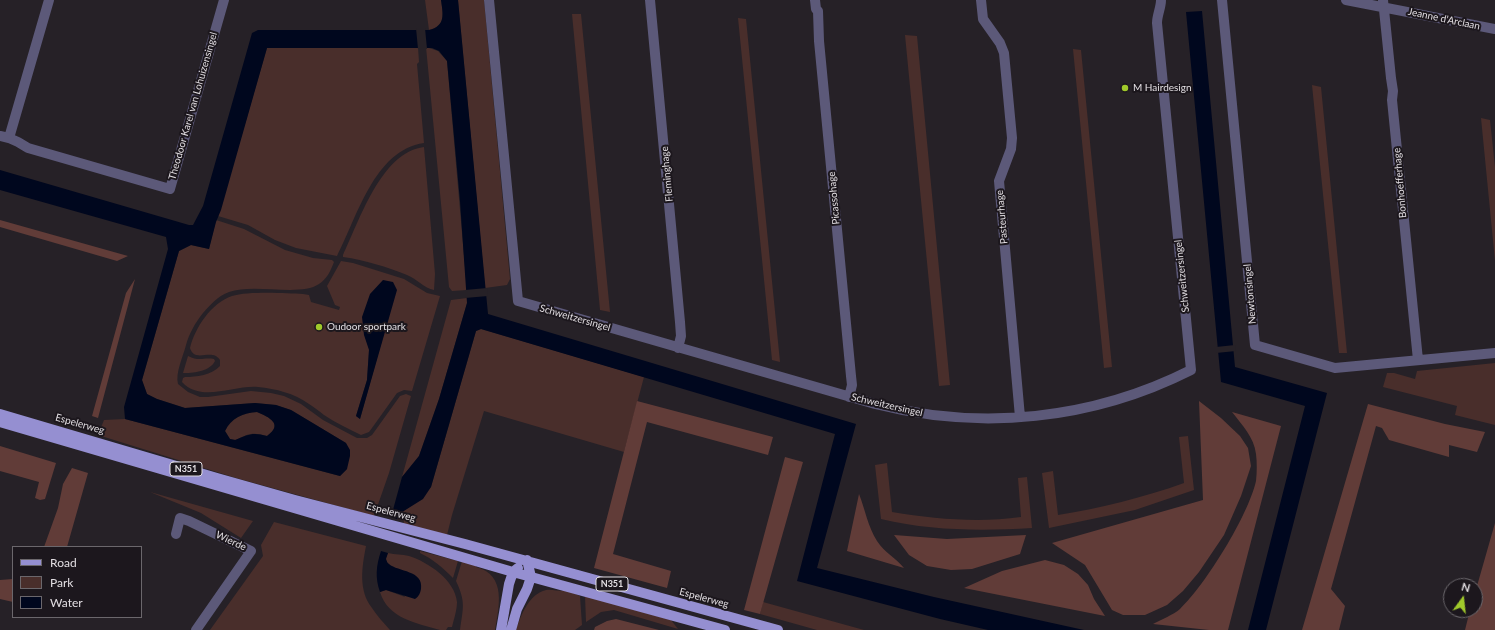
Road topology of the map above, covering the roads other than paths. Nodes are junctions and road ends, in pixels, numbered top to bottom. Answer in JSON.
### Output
{"nodes":[{"id":1,"x":49,"y":0,"type":"edge"},
{"id":2,"x":224,"y":0,"type":"edge"},
{"id":3,"x":489,"y":0,"type":"edge"},
{"id":4,"x":650,"y":0,"type":"edge"},
{"id":5,"x":815,"y":0,"type":"edge"},
{"id":6,"x":981,"y":0,"type":"edge"},
{"id":7,"x":1161,"y":0,"type":"edge"},
{"id":8,"x":1222,"y":0,"type":"edge"},
{"id":9,"x":1346,"y":0,"type":"edge"},
{"id":10,"x":1384,"y":4,"type":"edge"},
{"id":11,"x":1495,"y":29,"type":"edge"},
{"id":12,"x":5,"y":137,"type":"edge"},
{"id":13,"x":678,"y":348,"type":"junction"},
{"id":14,"x":1495,"y":353,"type":"edge"},
{"id":15,"x":1418,"y":360,"type":"junction"},
{"id":16,"x":849,"y":397,"type":"junction"},
{"id":17,"x":0,"y":414,"type":"edge"},
{"id":18,"x":1020,"y":417,"type":"junction"},
{"id":19,"x":0,"y":422,"type":"edge"},
{"id":20,"x":176,"y":534,"type":"dead end"},
{"id":21,"x":527,"y":560,"type":"junction"},
{"id":22,"x":513,"y":572,"type":"junction"},
{"id":23,"x":531,"y":577,"type":"junction"},
{"id":24,"x":196,"y":630,"type":"edge"},
{"id":25,"x":501,"y":630,"type":"edge"},
{"id":26,"x":511,"y":630,"type":"edge"},
{"id":27,"x":725,"y":630,"type":"edge"},
{"id":28,"x":778,"y":630,"type":"edge"}],
"edges":[{"from":1,"to":12,"type":"street","name":"Theodoor Karel van Lohuizensingel"},
{"from":2,"to":12,"type":"street","name":"Theodoor Karel van Lohuizensingel"},
{"from":3,"to":13,"type":"street","name":"Schweitzersingel"},
{"from":4,"to":13,"type":"street","name":"Fleminghage"},
{"from":5,"to":16,"type":"street","name":"Picassohage"},
{"from":6,"to":18,"type":"street","name":"Pasteurhage"},
{"from":7,"to":18,"type":"street","name":"Schweitzersingel"},
{"from":8,"to":15,"type":"street","name":"Newtonsingel"},
{"from":9,"to":10,"type":"street","name":"Jeanne d'Arclaan"},
{"from":10,"to":11,"type":"street","name":"Jeanne d'Arclaan"},
{"from":10,"to":15,"type":"street","name":"Bonhoefferhage"},
{"from":13,"to":16,"type":"street","name":"Schweitzersingel"},
{"from":14,"to":15,"type":"street","name":"Newtonsingel"},
{"from":16,"to":18,"type":"street","name":"Schweitzersingel"},
{"from":17,"to":21,"type":"main road","name":"Espelerweg","number":"N351"},
{"from":19,"to":22,"type":"main road","name":"Espelerweg","number":"N351"},
{"from":20,"to":24,"type":"street","name":"Wierde"},
{"from":21,"to":22,"type":"main road"},
{"from":21,"to":23,"type":"main road"},
{"from":21,"to":28,"type":"main road","name":"Espelerweg","number":"N351"},
{"from":22,"to":23,"type":"main road","name":"Espelerweg","number":"N351"},
{"from":22,"to":25,"type":"main road"},
{"from":23,"to":26,"type":"main road"},
{"from":23,"to":27,"type":"main road","name":"Espelerweg","number":"N351"}]}
